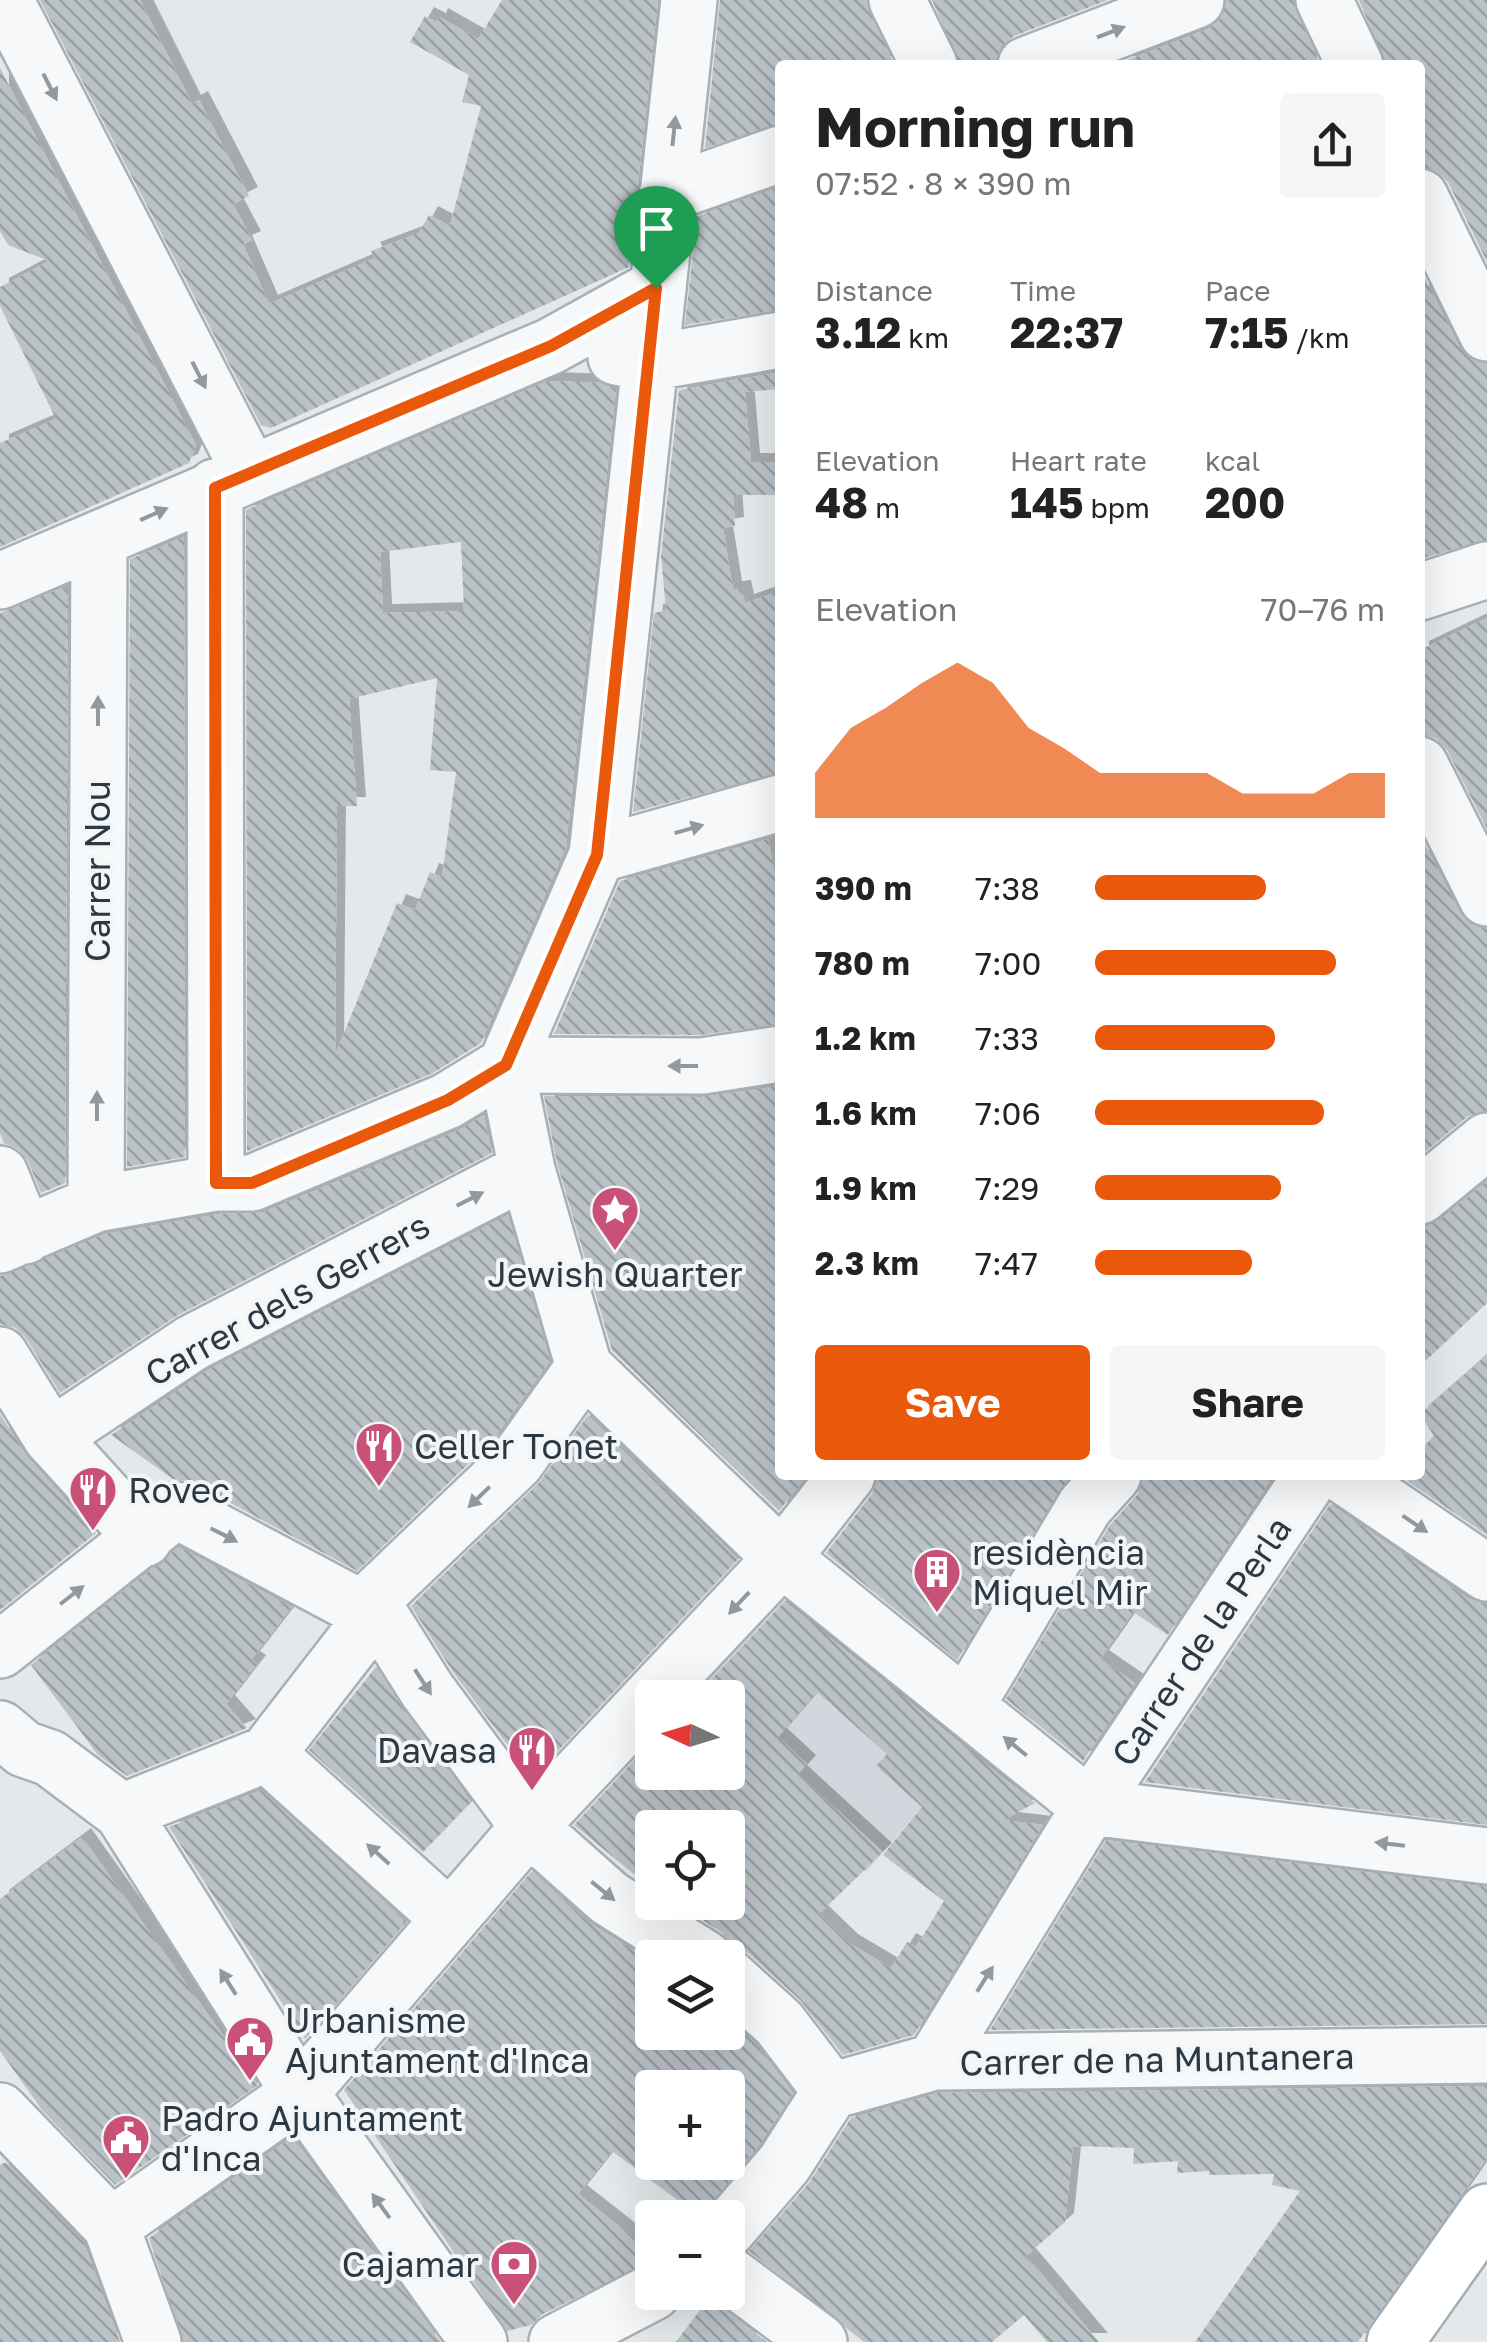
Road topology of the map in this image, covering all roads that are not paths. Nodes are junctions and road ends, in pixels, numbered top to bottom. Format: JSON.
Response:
{"nodes":[{"id":1,"x":5,"y":0,"type":"edge"},
{"id":2,"x":689,"y":0,"type":"edge"},
{"id":3,"x":897,"y":0,"type":"edge"},
{"id":4,"x":1196,"y":0,"type":"edge"},
{"id":5,"x":1324,"y":0,"type":"edge"},
{"id":6,"x":926,"y":60,"type":"edge"},
{"id":7,"x":1039,"y":60,"type":"edge"},
{"id":8,"x":1354,"y":60,"type":"edge"},
{"id":9,"x":775,"y":156,"type":"edge"},
{"id":10,"x":668,"y":194,"type":"junction"},
{"id":11,"x":1425,"y":207,"type":"edge"},
{"id":12,"x":656,"y":288,"type":"junction"},
{"id":13,"x":1487,"y":333,"type":"edge"},
{"id":14,"x":775,"y":341,"type":"edge"},
{"id":15,"x":551,"y":346,"type":"junction"},
{"id":16,"x":649,"y":364,"type":"junction"},
{"id":17,"x":232,"y":480,"type":"junction"},
{"id":18,"x":99,"y":539,"type":"junction"},
{"id":19,"x":1487,"y":570,"type":"edge"},
{"id":20,"x":0,"y":581,"type":"edge"},
{"id":21,"x":1425,"y":590,"type":"edge"},
{"id":22,"x":1425,"y":791,"type":"edge"},
{"id":23,"x":775,"y":804,"type":"edge"},
{"id":24,"x":1433,"y":832,"type":"edge"},
{"id":25,"x":597,"y":855,"type":"junction"},
{"id":26,"x":1487,"y":898,"type":"edge"},
{"id":27,"x":775,"y":1055,"type":"edge"},
{"id":28,"x":506,"y":1065,"type":"junction"},
{"id":29,"x":1487,"y":1141,"type":"edge"},
{"id":30,"x":528,"y":1170,"type":"junction"},
{"id":31,"x":0,"y":1174,"type":"edge"},
{"id":32,"x":216,"y":1183,"type":"junction"},
{"id":33,"x":1425,"y":1192,"type":"edge"},
{"id":34,"x":96,"y":1204,"type":"junction"},
{"id":35,"x":13,"y":1241,"type":"edge"},
{"id":36,"x":0,"y":1355,"type":"edge"},
{"id":37,"x":584,"y":1367,"type":"junction"},
{"id":38,"x":52,"y":1437,"type":"junction"},
{"id":39,"x":843,"y":1480,"type":"edge"},
{"id":40,"x":1309,"y":1480,"type":"edge"},
{"id":41,"x":1350,"y":1480,"type":"edge"},
{"id":42,"x":1086,"y":1485,"type":"edge"},
{"id":43,"x":144,"y":1539,"type":"junction"},
{"id":44,"x":782,"y":1558,"type":"junction"},
{"id":45,"x":1487,"y":1573,"type":"edge"},
{"id":46,"x":364,"y":1607,"type":"junction"},
{"id":47,"x":0,"y":1650,"type":"edge"},
{"id":48,"x":966,"y":1706,"type":"junction"},
{"id":49,"x":8,"y":1754,"type":"edge"},
{"id":50,"x":266,"y":1754,"type":"junction"},
{"id":51,"x":1090,"y":1807,"type":"junction"},
{"id":52,"x":122,"y":1812,"type":"junction"},
{"id":53,"x":529,"y":1827,"type":"junction"},
{"id":54,"x":1487,"y":1856,"type":"edge"},
{"id":55,"x":450,"y":1919,"type":"junction"},
{"id":56,"x":676,"y":1940,"type":"edge"},
{"id":57,"x":745,"y":1992,"type":"edge"},
{"id":58,"x":1487,"y":2055,"type":"edge"},
{"id":59,"x":934,"y":2062,"type":"junction"},
{"id":60,"x":831,"y":2091,"type":"junction"},
{"id":61,"x":300,"y":2093,"type":"junction"},
{"id":62,"x":0,"y":2112,"type":"edge"},
{"id":63,"x":745,"y":2209,"type":"edge"},
{"id":64,"x":1487,"y":2212,"type":"edge"},
{"id":65,"x":111,"y":2226,"type":"junction"},
{"id":66,"x":745,"y":2287,"type":"edge"},
{"id":67,"x":635,"y":2301,"type":"edge"},
{"id":68,"x":153,"y":2342,"type":"edge"},
{"id":69,"x":479,"y":2342,"type":"edge"},
{"id":70,"x":557,"y":2342,"type":"edge"},
{"id":71,"x":819,"y":2342,"type":"edge"},
{"id":72,"x":1395,"y":2342,"type":"edge"}],
"edges":[{"from":1,"to":17,"type":"street","one_way":true},
{"from":10,"to":2,"type":"street","one_way":true},
{"from":3,"to":6,"type":"street"},
{"from":7,"to":4,"type":"street","one_way":true},
{"from":5,"to":8,"type":"street"},
{"from":9,"to":10,"type":"street"},
{"from":10,"to":12,"type":"street"},
{"from":11,"to":13,"type":"street"},
{"from":12,"to":15,"type":"street"},
{"from":12,"to":16,"type":"street"},
{"from":14,"to":16,"type":"street"},
{"from":15,"to":16,"type":"street"},
{"from":15,"to":17,"type":"street"},
{"from":16,"to":25,"type":"street"},
{"from":18,"to":17,"type":"street","one_way":true},
{"from":17,"to":32,"type":"street"},
{"from":18,"to":20,"type":"street"},
{"from":34,"to":18,"type":"street","name":"Carrer Nou","one_way":true},
{"from":19,"to":21,"type":"street"},
{"from":22,"to":24,"type":"street"},
{"from":25,"to":23,"type":"street","one_way":true},
{"from":24,"to":26,"type":"street"},
{"from":25,"to":28,"type":"street"},
{"from":27,"to":28,"type":"street","one_way":true},
{"from":28,"to":30,"type":"street"},
{"from":28,"to":32,"type":"street"},
{"from":29,"to":33,"type":"street"},
{"from":30,"to":37,"type":"street"},
{"from":38,"to":30,"type":"street","name":"Carrer dels Gerrers","one_way":true},
{"from":31,"to":35,"type":"street"},
{"from":32,"to":34,"type":"street"},
{"from":34,"to":35,"type":"street"},
{"from":36,"to":38,"type":"street"},
{"from":37,"to":44,"type":"street"},
{"from":37,"to":46,"type":"street","one_way":true},
{"from":38,"to":43,"type":"street"},
{"from":39,"to":44,"type":"street"},
{"from":40,"to":51,"type":"street","name":"Carrer de la Perla"},
{"from":41,"to":45,"type":"street","one_way":true},
{"from":42,"to":48,"type":"street"},
{"from":43,"to":46,"type":"street","one_way":true},
{"from":47,"to":43,"type":"street","one_way":true},
{"from":44,"to":48,"type":"street"},
{"from":44,"to":53,"type":"street","one_way":true},
{"from":46,"to":50,"type":"street"},
{"from":46,"to":53,"type":"street","one_way":true},
{"from":51,"to":48,"type":"street","one_way":true},
{"from":49,"to":52,"type":"street"},
{"from":50,"to":52,"type":"street"},
{"from":55,"to":50,"type":"street","one_way":true},
{"from":54,"to":51,"type":"street","one_way":true},
{"from":59,"to":51,"type":"street","name":"Carrer de la Perla","one_way":true},
{"from":61,"to":52,"type":"street","one_way":true},
{"from":53,"to":55,"type":"street"},
{"from":53,"to":56,"type":"street","one_way":true},
{"from":55,"to":61,"type":"street"},
{"from":57,"to":60,"type":"street"},
{"from":58,"to":59,"type":"street","name":"Carrer de na Muntanera"},
{"from":59,"to":60,"type":"street","name":"Carrer de na Muntanera"},
{"from":60,"to":63,"type":"street"},
{"from":61,"to":65,"type":"street"},
{"from":69,"to":61,"type":"street","one_way":true},
{"from":62,"to":65,"type":"street"},
{"from":64,"to":72,"type":"main road"},
{"from":65,"to":68,"type":"street"},
{"from":66,"to":71,"type":"street"},
{"from":67,"to":70,"type":"street"}]}
